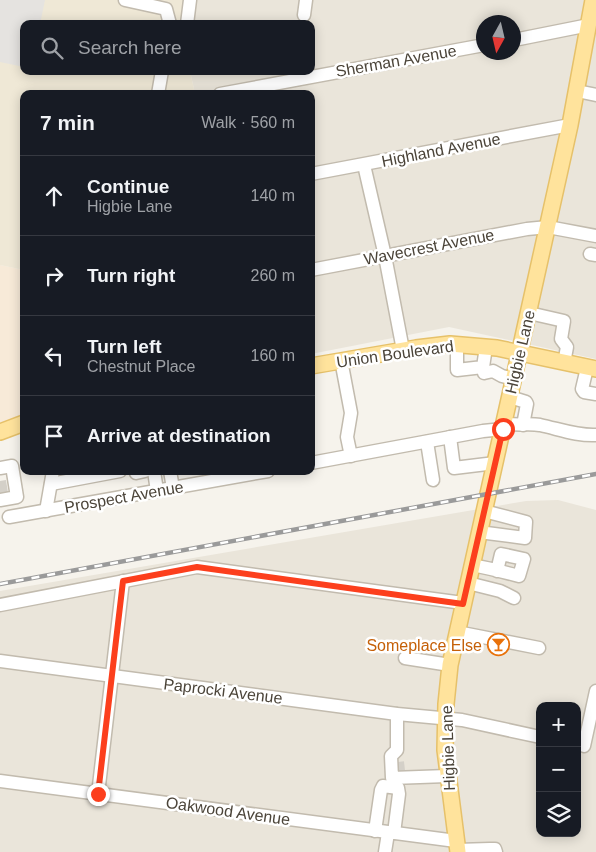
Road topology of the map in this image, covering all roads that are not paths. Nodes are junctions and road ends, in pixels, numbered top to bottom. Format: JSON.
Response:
{"nodes":[{"id":1,"x":125,"y":0,"type":"edge"},
{"id":2,"x":190,"y":0,"type":"edge"},
{"id":3,"x":306,"y":0,"type":"edge"},
{"id":4,"x":593,"y":0,"type":"edge"},
{"id":5,"x":304,"y":15,"type":"dead end"},
{"id":6,"x":169,"y":20,"type":"edge"},
{"id":7,"x":188,"y":20,"type":"edge"},
{"id":8,"x":589,"y":25,"type":"junction"},
{"id":9,"x":521,"y":39,"type":"edge"},
{"id":10,"x":476,"y":47,"type":"edge"},
{"id":11,"x":161,"y":75,"type":"edge"},
{"id":12,"x":159,"y":90,"type":"edge"},
{"id":13,"x":260,"y":90,"type":"edge"},
{"id":14,"x":577,"y":91,"type":"junction"},
{"id":15,"x":596,"y":95,"type":"edge"},
{"id":16,"x":570,"y":125,"type":"junction"},
{"id":17,"x":364,"y":165,"type":"junction"},
{"id":18,"x":315,"y":173,"type":"edge"},
{"id":19,"x":548,"y":227,"type":"junction"},
{"id":20,"x":596,"y":236,"type":"edge"},
{"id":21,"x":385,"y":256,"type":"junction"},
{"id":22,"x":315,"y":269,"type":"edge"},
{"id":23,"x":529,"y":313,"type":"junction"},
{"id":24,"x":403,"y":350,"type":"junction"},
{"id":25,"x":457,"y":352,"type":"junction"},
{"id":26,"x":520,"y":353,"type":"junction"},
{"id":27,"x":484,"y":358,"type":"junction"},
{"id":28,"x":341,"y":360,"type":"junction"},
{"id":29,"x":564,"y":363,"type":"junction"},
{"id":30,"x":315,"y":365,"type":"edge"},
{"id":31,"x":592,"y":368,"type":"edge"},
{"id":32,"x":514,"y":379,"type":"junction"},
{"id":33,"x":596,"y":394,"type":"edge"},
{"id":34,"x":510,"y":398,"type":"junction"},
{"id":35,"x":20,"y":424,"type":"edge"},
{"id":36,"x":522,"y":425,"type":"junction"},
{"id":37,"x":503,"y":426,"type":"junction"},
{"id":38,"x":0,"y":432,"type":"edge"},
{"id":39,"x":596,"y":436,"type":"edge"},
{"id":40,"x":450,"y":437,"type":"junction"},
{"id":41,"x":427,"y":442,"type":"junction"},
{"id":42,"x":351,"y":456,"type":"junction"},
{"id":43,"x":315,"y":462,"type":"edge"},
{"id":44,"x":495,"y":463,"type":"junction"},
{"id":45,"x":12,"y":466,"type":"edge"},
{"id":46,"x":81,"y":475,"type":"edge"},
{"id":47,"x":155,"y":475,"type":"edge"},
{"id":48,"x":171,"y":475,"type":"edge"},
{"id":49,"x":227,"y":475,"type":"edge"},
{"id":50,"x":204,"y":477,"type":"edge"},
{"id":51,"x":52,"y":478,"type":"edge"},
{"id":52,"x":432,"y":480,"type":"dead end"},
{"id":53,"x":173,"y":488,"type":"junction"},
{"id":54,"x":157,"y":491,"type":"junction"},
{"id":55,"x":18,"y":497,"type":"junction"},
{"id":56,"x":2,"y":498,"type":"edge"},
{"id":57,"x":46,"y":511,"type":"junction"},
{"id":58,"x":484,"y":511,"type":"junction"},
{"id":59,"x":479,"y":532,"type":"junction"},
{"id":60,"x":472,"y":564,"type":"junction"},
{"id":61,"x":497,"y":571,"type":"dead end"},
{"id":62,"x":123,"y":581,"type":"junction"},
{"id":63,"x":468,"y":583,"type":"junction"},
{"id":64,"x":514,"y":598,"type":"dead end"},
{"id":65,"x":0,"y":604,"type":"edge"},
{"id":66,"x":463,"y":604,"type":"junction"},
{"id":67,"x":457,"y":632,"type":"junction"},
{"id":68,"x":539,"y":648,"type":"dead end"},
{"id":69,"x":405,"y":658,"type":"dead end"},
{"id":70,"x":0,"y":661,"type":"edge"},
{"id":71,"x":450,"y":665,"type":"junction"},
{"id":72,"x":112,"y":677,"type":"junction"},
{"id":73,"x":596,"y":691,"type":"edge"},
{"id":74,"x":396,"y":714,"type":"junction"},
{"id":75,"x":446,"y":719,"type":"junction"},
{"id":76,"x":536,"y":736,"type":"edge"},
{"id":77,"x":586,"y":747,"type":"edge"},
{"id":78,"x":447,"y":776,"type":"junction"},
{"id":79,"x":0,"y":781,"type":"edge"},
{"id":80,"x":98,"y":794,"type":"junction"},
{"id":81,"x":375,"y":831,"type":"junction"},
{"id":82,"x":391,"y":833,"type":"junction"},
{"id":83,"x":457,"y":848,"type":"edge"},
{"id":84,"x":476,"y":851,"type":"edge"},
{"id":85,"x":385,"y":852,"type":"edge"},
{"id":86,"x":496,"y":852,"type":"edge"}],
"edges":[{"from":1,"to":6,"type":"street"},
{"from":2,"to":7,"type":"street"},
{"from":3,"to":5,"type":"street"},
{"from":4,"to":8,"type":"main road","name":"Higbie Lane"},
{"from":8,"to":9,"type":"street"},
{"from":8,"to":14,"type":"main road","name":"Higbie Lane"},
{"from":10,"to":13,"type":"street","name":"Sherman Avenue"},
{"from":11,"to":12,"type":"street"},
{"from":14,"to":15,"type":"street"},
{"from":14,"to":16,"type":"main road","name":"Higbie Lane"},
{"from":16,"to":17,"type":"street","name":"Highland Avenue"},
{"from":16,"to":19,"type":"main road","name":"Higbie Lane"},
{"from":17,"to":18,"type":"street","name":"Highland Avenue"},
{"from":17,"to":21,"type":"street"},
{"from":19,"to":20,"type":"street","name":"Wavecrest Avenue"},
{"from":19,"to":21,"type":"street","name":"Wavecrest Avenue"},
{"from":19,"to":23,"type":"main road","name":"Higbie Lane"},
{"from":21,"to":22,"type":"street","name":"Wavecrest Avenue"},
{"from":21,"to":24,"type":"street"},
{"from":23,"to":26,"type":"main road","name":"Higbie Lane"},
{"from":23,"to":29,"type":"street"},
{"from":24,"to":25,"type":"main road","name":"Union Boulevard"},
{"from":24,"to":28,"type":"main road","name":"Union Boulevard"},
{"from":25,"to":27,"type":"main road","name":"Union Boulevard"},
{"from":25,"to":27,"type":"street"},
{"from":26,"to":27,"type":"main road","name":"Union Boulevard"},
{"from":26,"to":29,"type":"main road","name":"Union Boulevard"},
{"from":26,"to":32,"type":"main road","name":"Higbie Lane"},
{"from":27,"to":32,"type":"street"},
{"from":28,"to":30,"type":"main road","name":"Union Boulevard"},
{"from":28,"to":42,"type":"street"},
{"from":29,"to":31,"type":"main road","name":"Union Boulevard"},
{"from":31,"to":33,"type":"street"},
{"from":32,"to":34,"type":"main road","name":"Higbie Lane"},
{"from":34,"to":36,"type":"street"},
{"from":34,"to":37,"type":"main road","name":"Higbie Lane"},
{"from":35,"to":38,"type":"main road"},
{"from":36,"to":37,"type":"street"},
{"from":36,"to":39,"type":"street"},
{"from":37,"to":40,"type":"street"},
{"from":37,"to":44,"type":"main road","name":"Higbie Lane"},
{"from":40,"to":41,"type":"street"},
{"from":40,"to":44,"type":"street"},
{"from":41,"to":42,"type":"street"},
{"from":41,"to":52,"type":"street"},
{"from":42,"to":43,"type":"street"},
{"from":44,"to":58,"type":"main road","name":"Higbie Lane"},
{"from":45,"to":55,"type":"street"},
{"from":46,"to":51,"type":"street"},
{"from":47,"to":54,"type":"street"},
{"from":48,"to":53,"type":"street"},
{"from":49,"to":50,"type":"street","name":"Prospect Avenue"},
{"from":50,"to":53,"type":"street","name":"Prospect Avenue"},
{"from":51,"to":57,"type":"street"},
{"from":53,"to":54,"type":"street","name":"Prospect Avenue"},
{"from":54,"to":57,"type":"street","name":"Prospect Avenue"},
{"from":55,"to":56,"type":"street"},
{"from":55,"to":57,"type":"street","name":"Prospect Avenue"},
{"from":58,"to":59,"type":"main road","name":"Higbie Lane"},
{"from":58,"to":59,"type":"street"},
{"from":59,"to":60,"type":"main road","name":"Higbie Lane"},
{"from":60,"to":61,"type":"street"},
{"from":60,"to":63,"type":"main road","name":"Higbie Lane"},
{"from":62,"to":65,"type":"street"},
{"from":62,"to":66,"type":"street"},
{"from":62,"to":72,"type":"street"},
{"from":63,"to":64,"type":"street"},
{"from":63,"to":66,"type":"main road","name":"Higbie Lane"},
{"from":66,"to":67,"type":"main road","name":"Higbie Lane"},
{"from":67,"to":68,"type":"street"},
{"from":67,"to":71,"type":"main road","name":"Higbie Lane"},
{"from":69,"to":71,"type":"street"},
{"from":70,"to":72,"type":"street","name":"Paprocki Avenue"},
{"from":71,"to":75,"type":"main road","name":"Higbie Lane"},
{"from":72,"to":74,"type":"street","name":"Paprocki Avenue"},
{"from":72,"to":80,"type":"street"},
{"from":73,"to":77,"type":"street"},
{"from":74,"to":75,"type":"street","name":"Paprocki Avenue"},
{"from":74,"to":78,"type":"street"},
{"from":75,"to":76,"type":"street","name":"Paprocki Avenue"},
{"from":75,"to":78,"type":"main road","name":"Higbie Lane"},
{"from":78,"to":83,"type":"main road","name":"Higbie Lane"},
{"from":79,"to":80,"type":"street","name":"Oakwood Avenue"},
{"from":80,"to":81,"type":"street","name":"Oakwood Avenue"},
{"from":81,"to":82,"type":"street","name":"Oakwood Avenue"},
{"from":81,"to":82,"type":"street"},
{"from":82,"to":83,"type":"street","name":"Oakwood Avenue"},
{"from":82,"to":85,"type":"street"},
{"from":83,"to":84,"type":"street","name":"Oakwood Avenue"},
{"from":84,"to":86,"type":"street","name":"Oakwood Avenue"}]}
